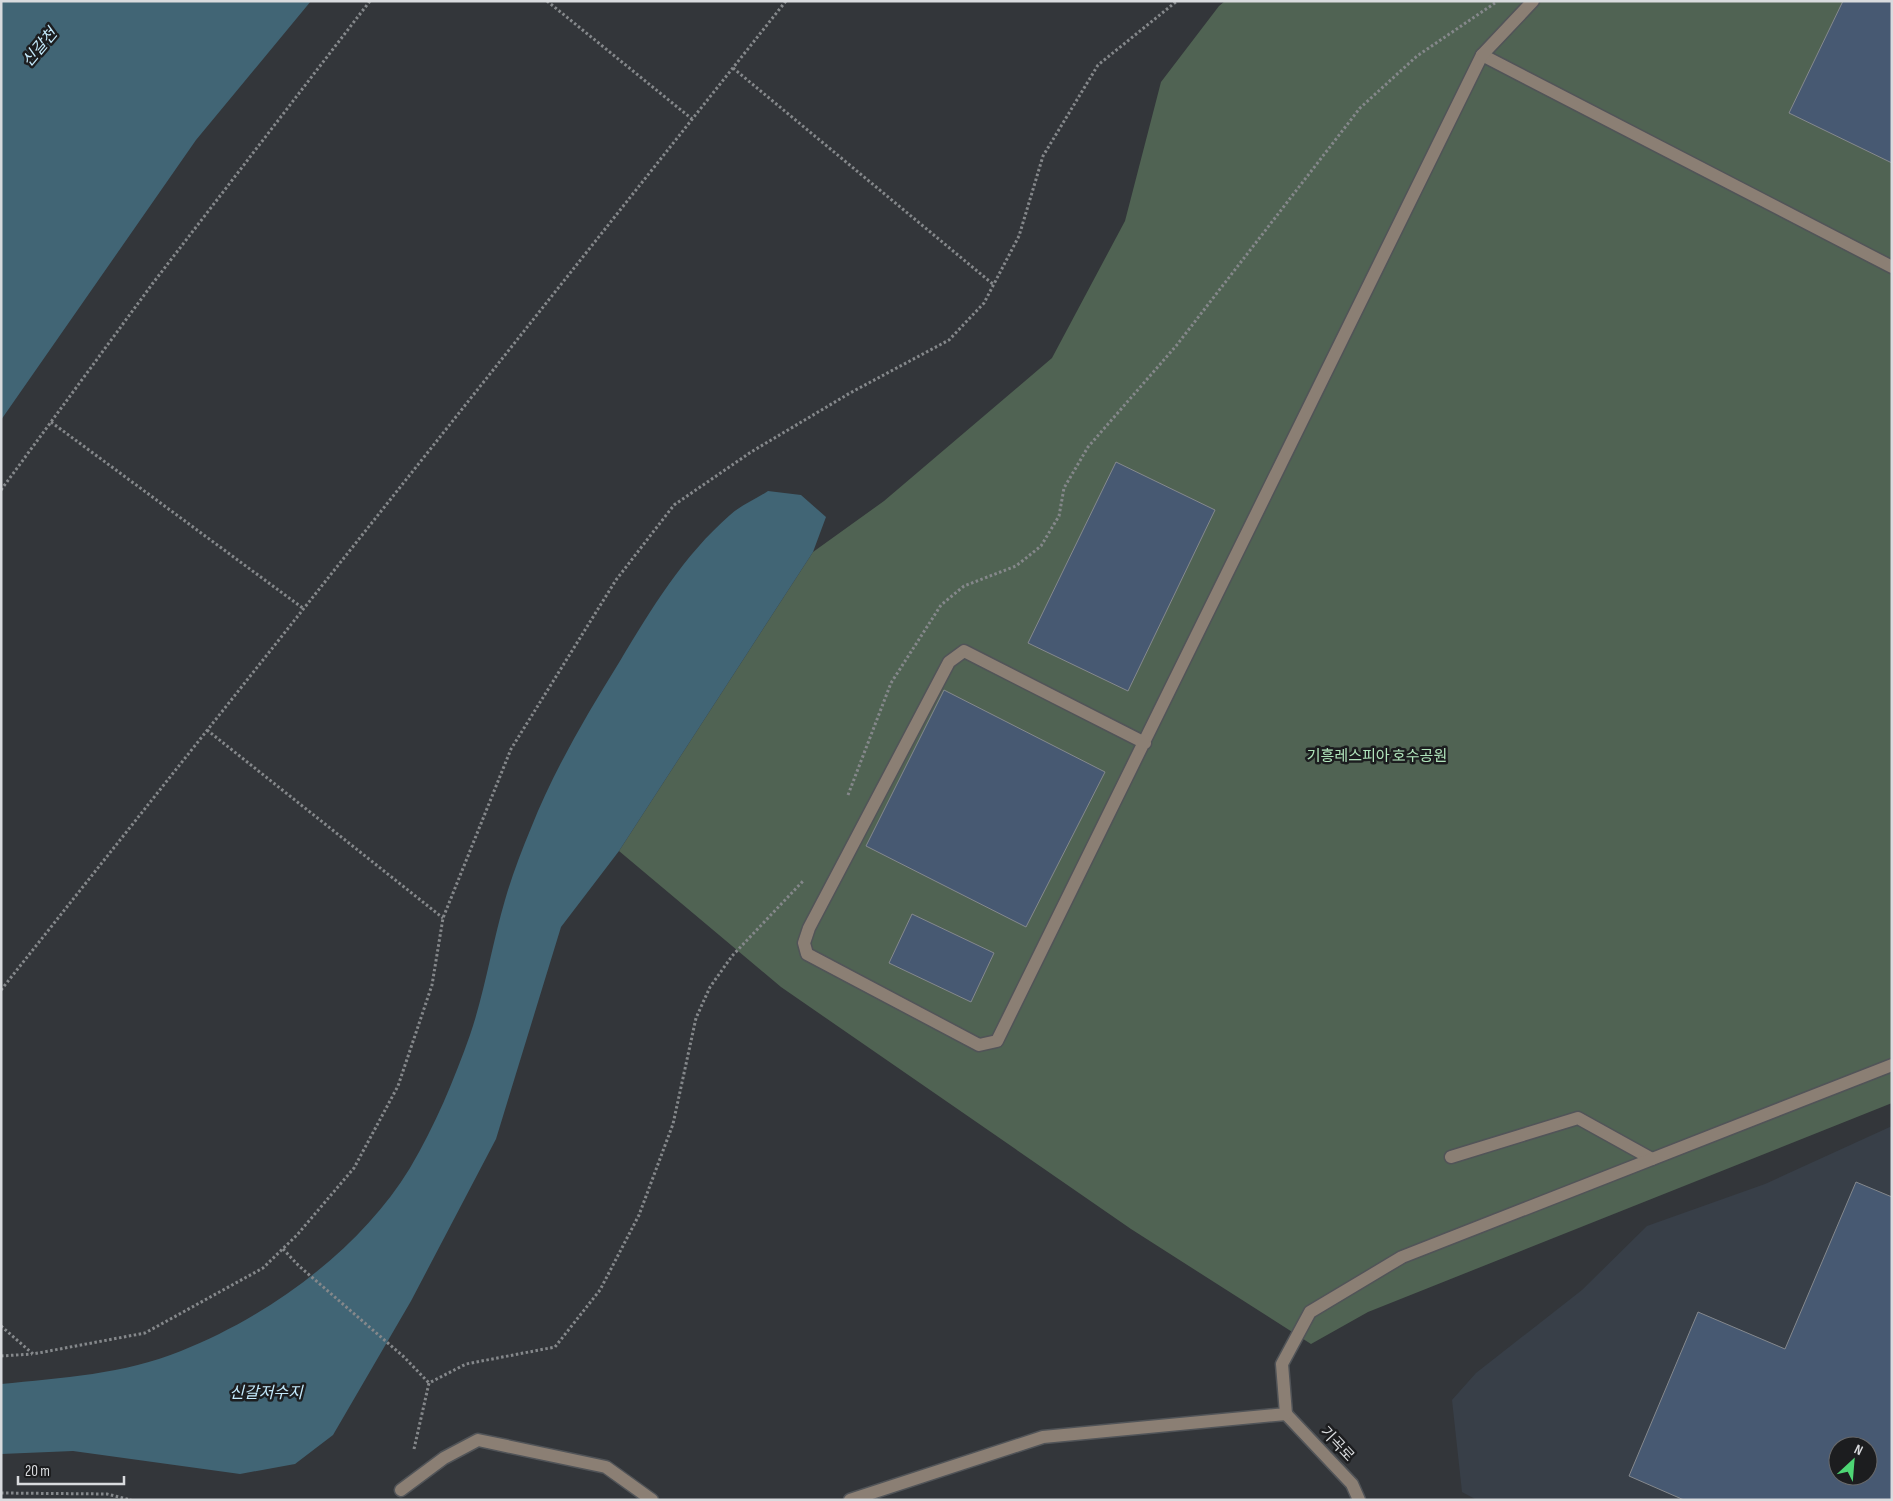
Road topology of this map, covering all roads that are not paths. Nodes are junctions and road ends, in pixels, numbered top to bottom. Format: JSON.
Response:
{"nodes":[{"id":1,"x":1533,"y":1,"type":"edge"},
{"id":2,"x":1482,"y":55,"type":"junction"},
{"id":3,"x":1892,"y":267,"type":"edge"},
{"id":4,"x":1145,"y":743,"type":"junction"},
{"id":5,"x":1892,"y":1065,"type":"edge"},
{"id":6,"x":1451,"y":1157,"type":"dead end"},
{"id":7,"x":1652,"y":1159,"type":"junction"},
{"id":8,"x":1286,"y":1414,"type":"junction"},
{"id":9,"x":401,"y":1490,"type":"dead end"},
{"id":10,"x":652,"y":1500,"type":"edge"},
{"id":11,"x":850,"y":1500,"type":"edge"},
{"id":12,"x":1359,"y":1500,"type":"edge"}],
"edges":[{"from":1,"to":2,"type":"lane"},
{"from":2,"to":3,"type":"lane"},
{"from":2,"to":4,"type":"lane"},
{"from":4,"to":4,"type":"lane"},
{"from":5,"to":7,"type":"lane"},
{"from":6,"to":7,"type":"lane"},
{"from":7,"to":8,"type":"lane"},
{"from":8,"to":11,"type":"lane"},
{"from":8,"to":12,"type":"lane","name":"기곡로"},
{"from":9,"to":10,"type":"lane"}]}
